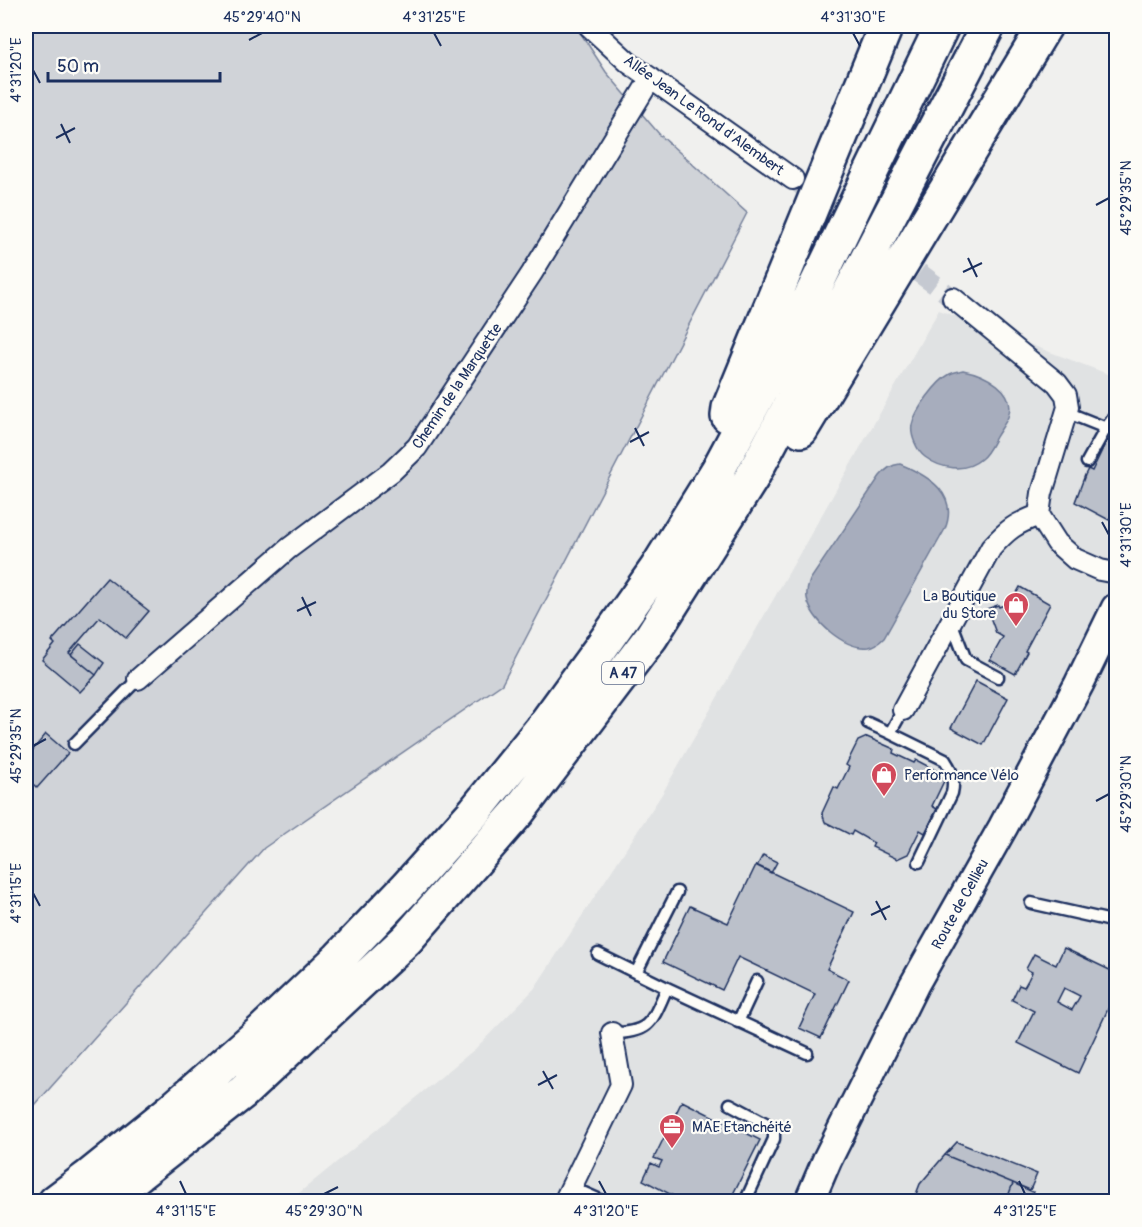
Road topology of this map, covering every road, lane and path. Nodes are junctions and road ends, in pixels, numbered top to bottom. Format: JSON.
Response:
{"nodes":[{"id":1,"x":589,"y":26,"type":"edge"},
{"id":2,"x":886,"y":26,"type":"edge"},
{"id":3,"x":942,"y":26,"type":"edge"},
{"id":4,"x":988,"y":26,"type":"edge"},
{"id":5,"x":1045,"y":26,"type":"edge"},
{"id":6,"x":651,"y":78,"type":"junction"},
{"id":7,"x":793,"y":179,"type":"tunnel mouth"},
{"id":8,"x":952,"y":298,"type":"tunnel mouth"},
{"id":9,"x":1066,"y":412,"type":"junction"},
{"id":10,"x":1116,"y":414,"type":"edge"},
{"id":11,"x":1106,"y":428,"type":"junction"},
{"id":12,"x":1088,"y":462,"type":"dead end"},
{"id":13,"x":718,"y":470,"type":"junction"},
{"id":14,"x":751,"y":479,"type":"junction"},
{"id":15,"x":1039,"y":515,"type":"junction"},
{"id":16,"x":1116,"y":573,"type":"edge"},
{"id":17,"x":1116,"y":608,"type":"edge"},
{"id":18,"x":951,"y":621,"type":"junction"},
{"id":19,"x":998,"y":677,"type":"dead end"},
{"id":20,"x":138,"y":679,"type":"joint"},
{"id":21,"x":903,"y":710,"type":"joint"},
{"id":22,"x":868,"y":723,"type":"dead end"},
{"id":23,"x":890,"y":733,"type":"junction"},
{"id":24,"x":74,"y":744,"type":"dead end"},
{"id":25,"x":919,"y":862,"type":"dead end"},
{"id":26,"x":677,"y":892,"type":"dead end"},
{"id":27,"x":1031,"y":903,"type":"dead end"},
{"id":28,"x":1116,"y":922,"type":"edge"},
{"id":29,"x":598,"y":954,"type":"dead end"},
{"id":30,"x":636,"y":973,"type":"junction"},
{"id":31,"x":757,"y":981,"type":"dead end"},
{"id":32,"x":667,"y":988,"type":"junction"},
{"id":33,"x":738,"y":1022,"type":"junction"},
{"id":34,"x":612,"y":1033,"type":"joint"},
{"id":35,"x":807,"y":1053,"type":"dead end"},
{"id":36,"x":730,"y":1104,"type":"dead end"},
{"id":37,"x":567,"y":1194,"type":"edge"},
{"id":38,"x":55,"y":1202,"type":"edge"},
{"id":39,"x":104,"y":1202,"type":"edge"},
{"id":40,"x":605,"y":1202,"type":"edge"},
{"id":41,"x":746,"y":1202,"type":"edge"},
{"id":42,"x":809,"y":1202,"type":"edge"}],
"edges":[{"from":1,"to":6,"type":"street","name":"Allée Jean Le Rond d'Alembert"},
{"from":2,"to":13,"type":"highway"},
{"from":3,"to":13,"type":"highway","number":"A 47"},
{"from":4,"to":14,"type":"highway","number":"A 47"},
{"from":5,"to":14,"type":"highway"},
{"from":6,"to":7,"type":"street","name":"Allée Jean Le Rond d'Alembert"},
{"from":6,"to":20,"type":"street","name":"Chemin de la Marquette"},
{"from":8,"to":9,"type":"street"},
{"from":9,"to":11,"type":"lane"},
{"from":9,"to":15,"type":"street"},
{"from":10,"to":11,"type":"lane"},
{"from":11,"to":12,"type":"lane"},
{"from":13,"to":38,"type":"highway","number":"A 47"},
{"from":14,"to":39,"type":"highway","number":"A 47"},
{"from":15,"to":16,"type":"street"},
{"from":15,"to":18,"type":"street"},
{"from":17,"to":42,"type":"main road","name":"Route de Cellieu"},
{"from":18,"to":19,"type":"lane"},
{"from":18,"to":21,"type":"street"},
{"from":20,"to":24,"type":"lane"},
{"from":21,"to":23,"type":"lane"},
{"from":22,"to":23,"type":"lane"},
{"from":23,"to":25,"type":"lane"},
{"from":26,"to":30,"type":"lane"},
{"from":27,"to":28,"type":"lane"},
{"from":29,"to":30,"type":"lane"},
{"from":30,"to":32,"type":"lane"},
{"from":31,"to":33,"type":"lane"},
{"from":32,"to":33,"type":"lane"},
{"from":32,"to":34,"type":"lane"},
{"from":33,"to":35,"type":"lane"},
{"from":34,"to":37,"type":"street"},
{"from":36,"to":41,"type":"lane"},
{"from":37,"to":40,"type":"lane"}]}
